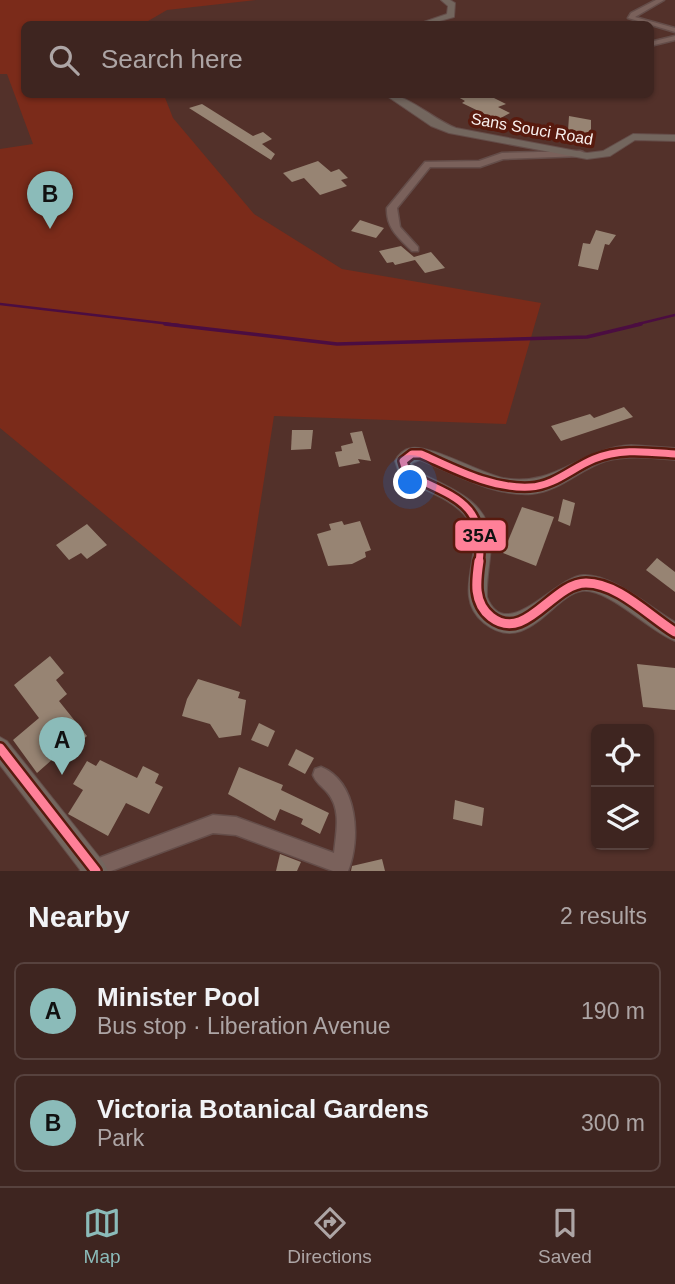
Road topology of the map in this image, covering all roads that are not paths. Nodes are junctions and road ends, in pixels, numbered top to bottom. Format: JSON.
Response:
{"nodes":[{"id":1,"x":445,"y":0,"type":"edge"},
{"id":2,"x":641,"y":0,"type":"edge"},
{"id":3,"x":661,"y":0,"type":"edge"},
{"id":4,"x":652,"y":4,"type":"junction"},
{"id":5,"x":432,"y":21,"type":"edge"},
{"id":6,"x":642,"y":21,"type":"edge"},
{"id":7,"x":654,"y":24,"type":"edge"},
{"id":8,"x":675,"y":30,"type":"edge"},
{"id":9,"x":675,"y":38,"type":"edge"},
{"id":10,"x":654,"y":43,"type":"edge"},
{"id":11,"x":395,"y":98,"type":"edge"},
{"id":12,"x":675,"y":138,"type":"edge"},
{"id":13,"x":580,"y":154,"type":"junction"},
{"id":14,"x":415,"y":249,"type":"dead end"},
{"id":15,"x":675,"y":454,"type":"edge"},
{"id":16,"x":675,"y":632,"type":"edge"},
{"id":17,"x":0,"y":748,"type":"edge"},
{"id":18,"x":321,"y":775,"type":"dead end"},
{"id":19,"x":92,"y":870,"type":"edge"}],
"edges":[{"from":1,"to":5,"type":"main road"},
{"from":2,"to":4,"type":"street"},
{"from":3,"to":4,"type":"street"},
{"from":4,"to":6,"type":"street"},
{"from":7,"to":8,"type":"street"},
{"from":9,"to":10,"type":"street"},
{"from":11,"to":13,"type":"main road","name":"Sans Souci Road"},
{"from":12,"to":13,"type":"main road","name":"Sans Souci Road"},
{"from":13,"to":14,"type":"street"},
{"from":15,"to":16,"type":"main road"},
{"from":17,"to":19,"type":"main road"},
{"from":18,"to":19,"type":"street"}]}
